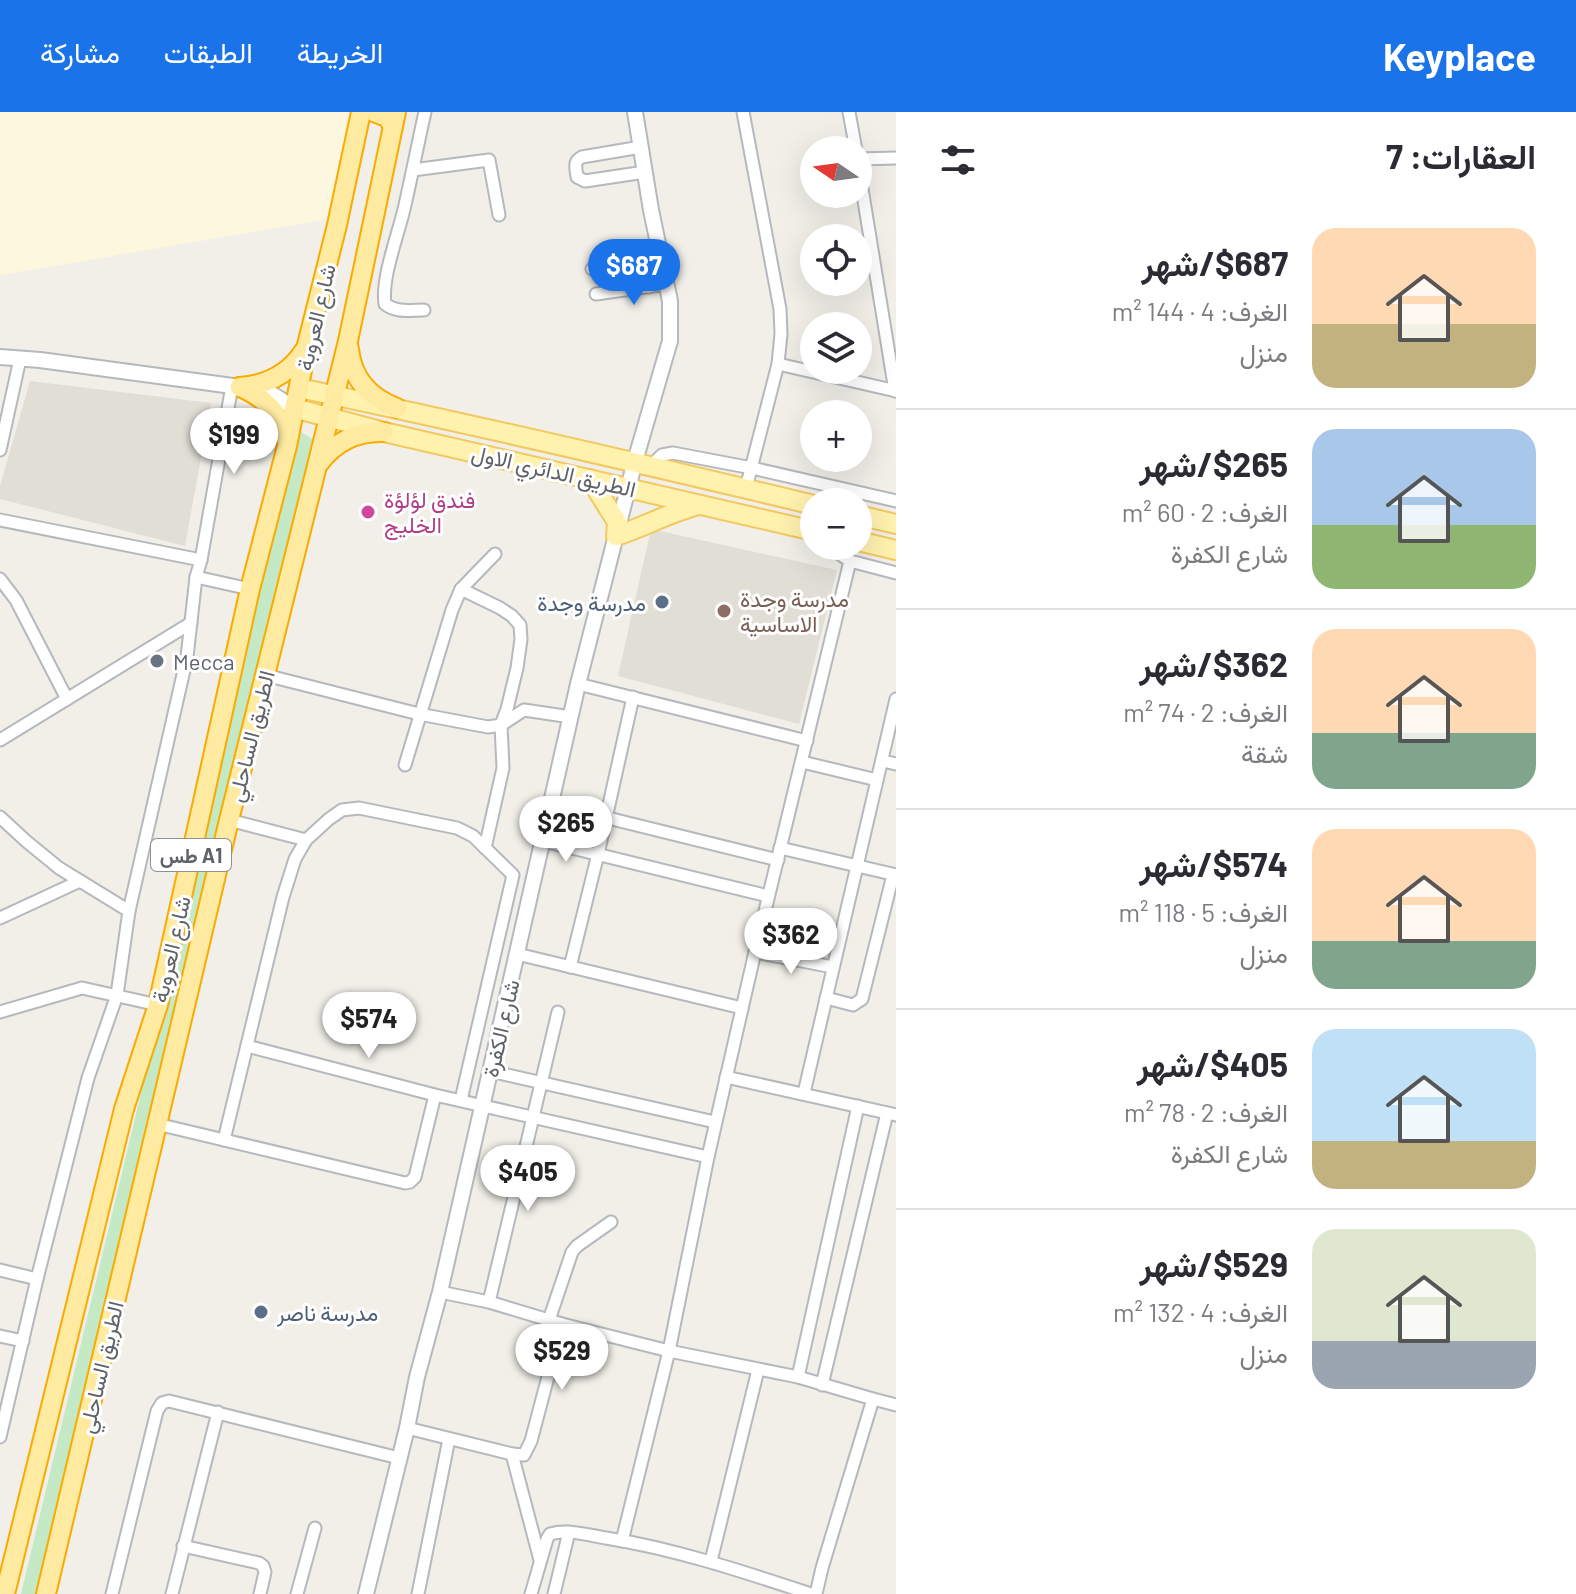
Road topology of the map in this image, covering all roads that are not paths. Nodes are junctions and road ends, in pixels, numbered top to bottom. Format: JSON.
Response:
{"nodes":[{"id":1,"x":425,"y":112,"type":"edge"},
{"id":2,"x":635,"y":112,"type":"edge"},
{"id":3,"x":743,"y":112,"type":"edge"},
{"id":4,"x":849,"y":112,"type":"edge"},
{"id":5,"x":366,"y":113,"type":"edge"},
{"id":6,"x":395,"y":119,"type":"edge"},
{"id":7,"x":853,"y":136,"type":"edge"},
{"id":8,"x":641,"y":147,"type":"junction"},
{"id":9,"x":896,"y":158,"type":"edge"},
{"id":10,"x":872,"y":160,"type":"edge"},
{"id":11,"x":413,"y":170,"type":"junction"},
{"id":12,"x":645,"y":172,"type":"junction"},
{"id":13,"x":866,"y":208,"type":"edge"},
{"id":14,"x":499,"y":215,"type":"dead end"},
{"id":15,"x":662,"y":257,"type":"junction"},
{"id":16,"x":644,"y":260,"type":"junction"},
{"id":17,"x":592,"y":269,"type":"dead end"},
{"id":18,"x":667,"y":284,"type":"junction"},
{"id":19,"x":649,"y":287,"type":"junction"},
{"id":20,"x":596,"y":294,"type":"dead end"},
{"id":21,"x":424,"y":310,"type":"dead end"},
{"id":22,"x":348,"y":341,"type":"junction"},
{"id":23,"x":307,"y":345,"type":"junction"},
{"id":24,"x":0,"y":357,"type":"edge"},
{"id":25,"x":20,"y":359,"type":"junction"},
{"id":26,"x":778,"y":364,"type":"junction"},
{"id":27,"x":236,"y":387,"type":"junction"},
{"id":28,"x":299,"y":388,"type":"junction"},
{"id":29,"x":896,"y":391,"type":"edge"},
{"id":30,"x":272,"y":394,"type":"junction"},
{"id":31,"x":334,"y":395,"type":"junction"},
{"id":32,"x":294,"y":408,"type":"junction"},
{"id":33,"x":397,"y":408,"type":"junction"},
{"id":34,"x":329,"y":417,"type":"junction"},
{"id":35,"x":384,"y":432,"type":"junction"},
{"id":36,"x":287,"y":446,"type":"junction"},
{"id":37,"x":0,"y":450,"type":"edge"},
{"id":38,"x":644,"y":463,"type":"junction"},
{"id":39,"x":316,"y":467,"type":"junction"},
{"id":40,"x":752,"y":468,"type":"junction"},
{"id":41,"x":590,"y":479,"type":"junction"},
{"id":42,"x":629,"y":487,"type":"junction"},
{"id":43,"x":746,"y":488,"type":"junction"},
{"id":44,"x":896,"y":501,"type":"edge"},
{"id":45,"x":800,"y":502,"type":"edge"},
{"id":46,"x":702,"y":504,"type":"junction"},
{"id":47,"x":872,"y":518,"type":"edge"},
{"id":48,"x":0,"y":520,"type":"edge"},
{"id":49,"x":896,"y":524,"type":"edge"},
{"id":50,"x":800,"y":528,"type":"edge"},
{"id":51,"x":616,"y":536,"type":"junction"},
{"id":52,"x":872,"y":544,"type":"edge"},
{"id":53,"x":896,"y":550,"type":"edge"},
{"id":54,"x":495,"y":554,"type":"dead end"},
{"id":55,"x":201,"y":560,"type":"junction"},
{"id":56,"x":850,"y":561,"type":"joint"},
{"id":57,"x":896,"y":573,"type":"edge"},
{"id":58,"x":196,"y":577,"type":"junction"},
{"id":59,"x":0,"y":579,"type":"edge"},
{"id":60,"x":250,"y":589,"type":"junction"},
{"id":61,"x":461,"y":589,"type":"junction"},
{"id":62,"x":191,"y":623,"type":"junction"},
{"id":63,"x":265,"y":675,"type":"junction"},
{"id":64,"x":578,"y":684,"type":"junction"},
{"id":65,"x":633,"y":697,"type":"junction"},
{"id":66,"x":67,"y":699,"type":"junction"},
{"id":67,"x":896,"y":699,"type":"edge"},
{"id":68,"x":419,"y":714,"type":"junction"},
{"id":69,"x":571,"y":717,"type":"junction"},
{"id":70,"x":501,"y":725,"type":"junction"},
{"id":71,"x":0,"y":740,"type":"edge"},
{"id":72,"x":807,"y":741,"type":"junction"},
{"id":73,"x":883,"y":761,"type":"junction"},
{"id":74,"x":802,"y":762,"type":"junction"},
{"id":75,"x":896,"y":764,"type":"edge"},
{"id":76,"x":405,"y":765,"type":"dead end"},
{"id":77,"x":877,"y":780,"type":"junction"},
{"id":78,"x":551,"y":804,"type":"junction"},
{"id":79,"x":0,"y":817,"type":"edge"},
{"id":80,"x":606,"y":818,"type":"junction"},
{"id":81,"x":229,"y":820,"type":"junction"},
{"id":82,"x":306,"y":840,"type":"junction"},
{"id":83,"x":543,"y":841,"type":"junction"},
{"id":84,"x":485,"y":848,"type":"junction"},
{"id":85,"x":598,"y":854,"type":"junction"},
{"id":86,"x":779,"y":854,"type":"junction"},
{"id":87,"x":856,"y":867,"type":"junction"},
{"id":88,"x":513,"y":875,"type":"junction"},
{"id":89,"x":895,"y":875,"type":"edge"},
{"id":90,"x":80,"y":881,"type":"junction"},
{"id":91,"x":533,"y":882,"type":"junction"},
{"id":92,"x":768,"y":896,"type":"junction"},
{"id":93,"x":129,"y":911,"type":"junction"},
{"id":94,"x":0,"y":918,"type":"edge"},
{"id":95,"x":755,"y":952,"type":"junction"},
{"id":96,"x":517,"y":954,"type":"junction"},
{"id":97,"x":570,"y":967,"type":"junction"},
{"id":98,"x":833,"y":967,"type":"junction"},
{"id":99,"x":117,"y":995,"type":"junction"},
{"id":100,"x":826,"y":998,"type":"junction"},
{"id":101,"x":158,"y":1005,"type":"junction"},
{"id":102,"x":742,"y":1008,"type":"junction"},
{"id":103,"x":0,"y":1012,"type":"edge"},
{"id":104,"x":558,"y":1012,"type":"dead end"},
{"id":105,"x":247,"y":1046,"type":"junction"},
{"id":106,"x":490,"y":1071,"type":"junction"},
{"id":107,"x":726,"y":1077,"type":"junction"},
{"id":108,"x":541,"y":1082,"type":"junction"},
{"id":109,"x":804,"y":1093,"type":"junction"},
{"id":110,"x":435,"y":1095,"type":"junction"},
{"id":111,"x":461,"y":1100,"type":"junction"},
{"id":112,"x":482,"y":1106,"type":"junction"},
{"id":113,"x":858,"y":1106,"type":"junction"},
{"id":114,"x":892,"y":1114,"type":"edge"},
{"id":115,"x":533,"y":1117,"type":"junction"},
{"id":116,"x":715,"y":1122,"type":"junction"},
{"id":117,"x":157,"y":1124,"type":"junction"},
{"id":118,"x":224,"y":1140,"type":"junction"},
{"id":119,"x":708,"y":1157,"type":"junction"},
{"id":120,"x":611,"y":1222,"type":"dead end"},
{"id":121,"x":0,"y":1270,"type":"edge"},
{"id":122,"x":37,"y":1279,"type":"junction"},
{"id":123,"x":440,"y":1292,"type":"junction"},
{"id":124,"x":489,"y":1302,"type":"junction"},
{"id":125,"x":549,"y":1320,"type":"junction"},
{"id":126,"x":562,"y":1324,"type":"junction"},
{"id":127,"x":0,"y":1336,"type":"edge"},
{"id":128,"x":23,"y":1341,"type":"junction"},
{"id":129,"x":669,"y":1351,"type":"junction"},
{"id":130,"x":758,"y":1370,"type":"junction"},
{"id":131,"x":798,"y":1377,"type":"junction"},
{"id":132,"x":822,"y":1385,"type":"junction"},
{"id":133,"x":873,"y":1399,"type":"junction"},
{"id":134,"x":896,"y":1405,"type":"edge"},
{"id":135,"x":218,"y":1412,"type":"junction"},
{"id":136,"x":407,"y":1428,"type":"junction"},
{"id":137,"x":0,"y":1437,"type":"edge"},
{"id":138,"x":449,"y":1439,"type":"junction"},
{"id":139,"x":512,"y":1454,"type":"junction"},
{"id":140,"x":399,"y":1458,"type":"junction"},
{"id":141,"x":315,"y":1528,"type":"dead end"},
{"id":142,"x":569,"y":1532,"type":"junction"},
{"id":143,"x":622,"y":1541,"type":"junction"},
{"id":144,"x":183,"y":1546,"type":"junction"},
{"id":145,"x":540,"y":1560,"type":"junction"},
{"id":146,"x":711,"y":1561,"type":"junction"},
{"id":147,"x":5,"y":1594,"type":"edge"},
{"id":148,"x":46,"y":1594,"type":"edge"},
{"id":149,"x":112,"y":1594,"type":"edge"},
{"id":150,"x":172,"y":1594,"type":"edge"},
{"id":151,"x":260,"y":1594,"type":"edge"},
{"id":152,"x":297,"y":1594,"type":"edge"},
{"id":153,"x":368,"y":1594,"type":"edge"},
{"id":154,"x":418,"y":1594,"type":"edge"},
{"id":155,"x":531,"y":1594,"type":"edge"},
{"id":156,"x":554,"y":1594,"type":"edge"},
{"id":157,"x":814,"y":1594,"type":"edge"}],
"edges":[{"from":1,"to":11,"type":"street"},
{"from":2,"to":8,"type":"street","name":"شارع الكفرة"},
{"from":3,"to":26,"type":"street"},
{"from":4,"to":7,"type":"street"},
{"from":5,"to":6,"type":"highway"},
{"from":5,"to":23,"type":"highway","name":"شارع العروبة","number":"طس A1"},
{"from":6,"to":22,"type":"highway","name":"الطريق الساحلي","number":"طس A1"},
{"from":8,"to":12,"type":"street","name":"شارع الكفرة"},
{"from":8,"to":12,"type":"street"},
{"from":9,"to":10,"type":"street"},
{"from":11,"to":14,"type":"street"},
{"from":11,"to":21,"type":"street"},
{"from":12,"to":15,"type":"street","name":"شارع الكفرة"},
{"from":13,"to":29,"type":"street"},
{"from":15,"to":16,"type":"street"},
{"from":15,"to":18,"type":"street","name":"شارع الكفرة"},
{"from":16,"to":17,"type":"street"},
{"from":16,"to":19,"type":"street"},
{"from":18,"to":19,"type":"street"},
{"from":18,"to":38,"type":"street","name":"شارع الكفرة"},
{"from":19,"to":20,"type":"street"},
{"from":22,"to":31,"type":"highway","name":"الطريق الساحلي","number":"طس A1"},
{"from":22,"to":33,"type":"highway"},
{"from":23,"to":27,"type":"highway"},
{"from":23,"to":28,"type":"highway","name":"شارع العروبة","number":"طس A1"},
{"from":24,"to":25,"type":"street"},
{"from":25,"to":27,"type":"street"},
{"from":25,"to":37,"type":"street"},
{"from":26,"to":29,"type":"street"},
{"from":26,"to":40,"type":"street"},
{"from":27,"to":30,"type":"street"},
{"from":27,"to":36,"type":"highway"},
{"from":27,"to":55,"type":"street"},
{"from":28,"to":30,"type":"street"},
{"from":28,"to":31,"type":"main road","name":"الطريق الدائري الاول"},
{"from":28,"to":32,"type":"highway","name":"شارع العروبة","number":"طس A1"},
{"from":30,"to":32,"type":"street"},
{"from":31,"to":33,"type":"main road","name":"الطريق الدائري الاول"},
{"from":31,"to":34,"type":"highway","name":"الطريق الساحلي","number":"طس A1"},
{"from":32,"to":34,"type":"main road","name":"الطريق الدائري الاول"},
{"from":32,"to":36,"type":"highway","name":"شارع العروبة","number":"طس A1"},
{"from":33,"to":38,"type":"main road","name":"الطريق الدائري الاول"},
{"from":34,"to":35,"type":"main road","name":"الطريق الدائري الاول"},
{"from":34,"to":39,"type":"highway","name":"الطريق الساحلي","number":"طس A1"},
{"from":35,"to":39,"type":"highway"},
{"from":35,"to":41,"type":"main road","name":"الطريق الدائري الاول"},
{"from":36,"to":60,"type":"highway","name":"شارع العروبة","number":"طس A1"},
{"from":38,"to":40,"type":"street"},
{"from":38,"to":42,"type":"street","name":"شارع الكفرة"},
{"from":38,"to":43,"type":"main road","name":"الطريق الدائري الاول"},
{"from":39,"to":63,"type":"highway","name":"الطريق الساحلي","number":"طس A1"},
{"from":40,"to":43,"type":"street"},
{"from":40,"to":44,"type":"street"},
{"from":41,"to":42,"type":"main road","name":"الطريق الدائري الاول"},
{"from":41,"to":51,"type":"main road"},
{"from":42,"to":46,"type":"main road","name":"الطريق الدائري الاول"},
{"from":42,"to":51,"type":"street","name":"شارع الكفرة"},
{"from":43,"to":45,"type":"main road","name":"الطريق الدائري الاول"},
{"from":46,"to":50,"type":"main road","name":"الطريق الدائري الاول"},
{"from":46,"to":51,"type":"main road"},
{"from":47,"to":49,"type":"main road"},
{"from":48,"to":55,"type":"street"},
{"from":51,"to":64,"type":"street","name":"شارع الكفرة"},
{"from":52,"to":53,"type":"main road"},
{"from":54,"to":61,"type":"street"},
{"from":55,"to":58,"type":"street"},
{"from":56,"to":57,"type":"street"},
{"from":56,"to":72,"type":"street"},
{"from":58,"to":60,"type":"street"},
{"from":58,"to":62,"type":"street"},
{"from":59,"to":66,"type":"street"},
{"from":60,"to":101,"type":"highway","name":"شارع العروبة","number":"طس A1"},
{"from":61,"to":68,"type":"street"},
{"from":61,"to":70,"type":"street"},
{"from":62,"to":66,"type":"street"},
{"from":62,"to":93,"type":"street"},
{"from":63,"to":68,"type":"street"},
{"from":63,"to":81,"type":"highway","name":"الطريق الساحلي","number":"طس A1"},
{"from":64,"to":65,"type":"street"},
{"from":64,"to":69,"type":"street","name":"شارع الكفرة"},
{"from":65,"to":72,"type":"street"},
{"from":65,"to":80,"type":"street"},
{"from":66,"to":71,"type":"street"},
{"from":67,"to":73,"type":"street"},
{"from":68,"to":70,"type":"street"},
{"from":68,"to":76,"type":"street"},
{"from":69,"to":70,"type":"street"},
{"from":69,"to":78,"type":"street","name":"شارع الكفرة"},
{"from":70,"to":84,"type":"street"},
{"from":72,"to":74,"type":"street"},
{"from":73,"to":75,"type":"street"},
{"from":73,"to":77,"type":"street"},
{"from":74,"to":77,"type":"street"},
{"from":74,"to":86,"type":"street"},
{"from":77,"to":87,"type":"street"},
{"from":78,"to":80,"type":"street"},
{"from":78,"to":83,"type":"street","name":"شارع الكفرة"},
{"from":79,"to":90,"type":"street"},
{"from":80,"to":85,"type":"street"},
{"from":80,"to":86,"type":"street"},
{"from":81,"to":82,"type":"street"},
{"from":81,"to":117,"type":"highway","name":"الطريق الساحلي","number":"طس A1"},
{"from":82,"to":84,"type":"street"},
{"from":82,"to":105,"type":"street"},
{"from":83,"to":85,"type":"street"},
{"from":83,"to":91,"type":"street","name":"شارع الكفرة"},
{"from":84,"to":88,"type":"street"},
{"from":85,"to":92,"type":"street"},
{"from":85,"to":97,"type":"street"},
{"from":86,"to":87,"type":"street"},
{"from":86,"to":92,"type":"street"},
{"from":87,"to":89,"type":"street"},
{"from":87,"to":98,"type":"street"},
{"from":88,"to":91,"type":"street"},
{"from":88,"to":111,"type":"street"},
{"from":89,"to":100,"type":"street"},
{"from":90,"to":93,"type":"street"},
{"from":90,"to":94,"type":"street"},
{"from":91,"to":96,"type":"street","name":"شارع الكفرة"},
{"from":92,"to":95,"type":"street"},
{"from":93,"to":99,"type":"street"},
{"from":95,"to":98,"type":"street"},
{"from":95,"to":102,"type":"street"},
{"from":96,"to":97,"type":"street"},
{"from":96,"to":106,"type":"street","name":"شارع الكفرة"},
{"from":97,"to":102,"type":"street"},
{"from":98,"to":100,"type":"street"},
{"from":99,"to":101,"type":"street"},
{"from":99,"to":103,"type":"street"},
{"from":99,"to":122,"type":"street"},
{"from":100,"to":109,"type":"street"},
{"from":101,"to":147,"type":"highway","name":"شارع العروبة","number":"طس A1"},
{"from":102,"to":107,"type":"street"},
{"from":104,"to":108,"type":"street"},
{"from":105,"to":110,"type":"street"},
{"from":105,"to":118,"type":"street"},
{"from":106,"to":108,"type":"street"},
{"from":106,"to":112,"type":"street","name":"شارع الكفرة"},
{"from":107,"to":109,"type":"street"},
{"from":107,"to":116,"type":"street"},
{"from":108,"to":115,"type":"street"},
{"from":108,"to":116,"type":"street"},
{"from":109,"to":113,"type":"street"},
{"from":110,"to":111,"type":"street"},
{"from":110,"to":118,"type":"street"},
{"from":111,"to":112,"type":"street"},
{"from":112,"to":115,"type":"street"},
{"from":112,"to":123,"type":"street","name":"شارع الكفرة"},
{"from":113,"to":114,"type":"street"},
{"from":113,"to":131,"type":"street"},
{"from":114,"to":132,"type":"street"},
{"from":115,"to":119,"type":"street"},
{"from":115,"to":124,"type":"street"},
{"from":116,"to":119,"type":"street"},
{"from":117,"to":118,"type":"street"},
{"from":117,"to":148,"type":"highway","name":"الطريق الساحلي","number":"طس A1"},
{"from":119,"to":129,"type":"street"},
{"from":120,"to":125,"type":"street"},
{"from":121,"to":122,"type":"street"},
{"from":122,"to":128,"type":"street"},
{"from":123,"to":124,"type":"street"},
{"from":123,"to":136,"type":"street","name":"شارع الكفرة"},
{"from":124,"to":125,"type":"street"},
{"from":125,"to":126,"type":"street"},
{"from":126,"to":129,"type":"street"},
{"from":126,"to":139,"type":"street"},
{"from":127,"to":128,"type":"street"},
{"from":128,"to":137,"type":"street"},
{"from":129,"to":130,"type":"street"},
{"from":129,"to":143,"type":"street"},
{"from":130,"to":131,"type":"street"},
{"from":130,"to":146,"type":"street"},
{"from":131,"to":132,"type":"street"},
{"from":132,"to":133,"type":"street"},
{"from":133,"to":134,"type":"street"},
{"from":133,"to":157,"type":"street"},
{"from":135,"to":140,"type":"street"},
{"from":135,"to":144,"type":"street"},
{"from":135,"to":149,"type":"street"},
{"from":136,"to":138,"type":"street"},
{"from":136,"to":140,"type":"street","name":"شارع الكفرة"},
{"from":138,"to":139,"type":"street"},
{"from":138,"to":154,"type":"street"},
{"from":139,"to":145,"type":"street"},
{"from":140,"to":153,"type":"street","name":"شارع الكفرة"},
{"from":141,"to":152,"type":"street"},
{"from":142,"to":143,"type":"street"},
{"from":142,"to":145,"type":"street"},
{"from":142,"to":156,"type":"street"},
{"from":143,"to":146,"type":"street"},
{"from":144,"to":150,"type":"street"},
{"from":144,"to":151,"type":"street"},
{"from":145,"to":155,"type":"street"},
{"from":146,"to":157,"type":"street"}]}
